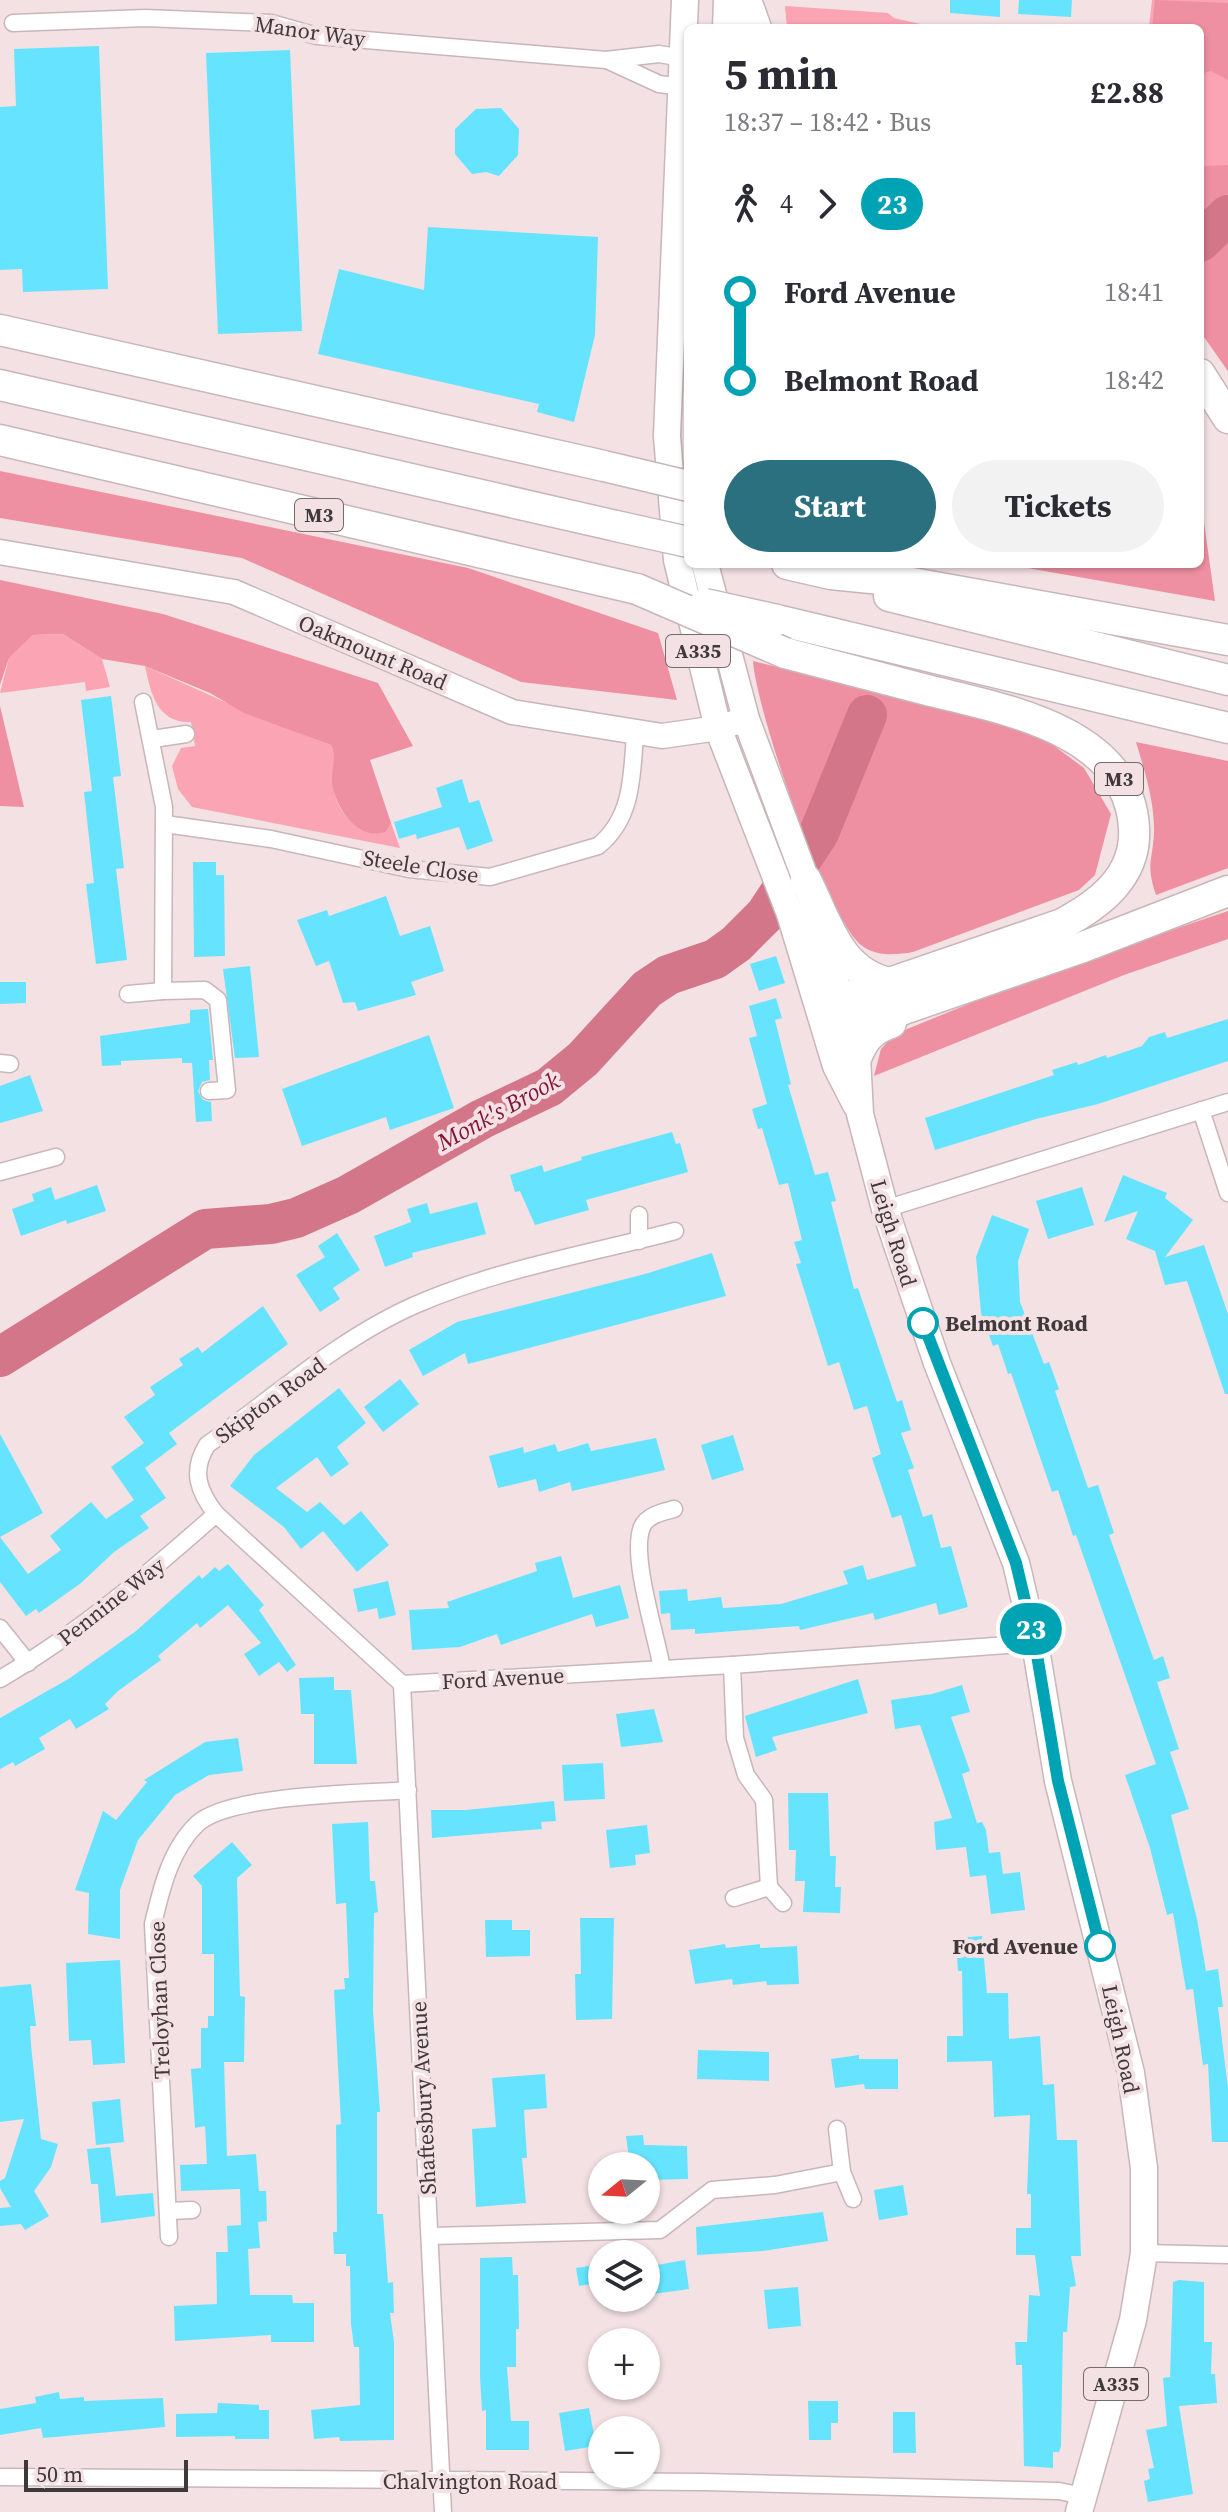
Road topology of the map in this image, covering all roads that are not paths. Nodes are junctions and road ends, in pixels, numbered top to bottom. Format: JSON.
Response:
{"nodes":[{"id":1,"x":685,"y":0,"type":"edge"},
{"id":2,"x":727,"y":0,"type":"edge"},
{"id":3,"x":746,"y":0,"type":"edge"},
{"id":4,"x":13,"y":23,"type":"dead end"},
{"id":5,"x":685,"y":24,"type":"edge"},
{"id":6,"x":726,"y":24,"type":"edge"},
{"id":7,"x":755,"y":24,"type":"edge"},
{"id":8,"x":684,"y":58,"type":"edge"},
{"id":9,"x":606,"y":60,"type":"junction"},
{"id":10,"x":684,"y":88,"type":"edge"},
{"id":11,"x":684,"y":109,"type":"edge"},
{"id":12,"x":0,"y":330,"type":"edge"},
{"id":13,"x":1204,"y":380,"type":"edge"},
{"id":14,"x":0,"y":385,"type":"edge"},
{"id":15,"x":1228,"y":418,"type":"edge"},
{"id":16,"x":0,"y":440,"type":"edge"},
{"id":17,"x":684,"y":485,"type":"edge"},
{"id":18,"x":684,"y":541,"type":"edge"},
{"id":19,"x":0,"y":552,"type":"edge"},
{"id":20,"x":706,"y":568,"type":"edge"},
{"id":21,"x":805,"y":568,"type":"edge"},
{"id":22,"x":831,"y":574,"type":"junction"},
{"id":23,"x":637,"y":589,"type":"junction"},
{"id":24,"x":1228,"y":640,"type":"edge"},
{"id":25,"x":1228,"y":680,"type":"edge"},
{"id":26,"x":143,"y":702,"type":"dead end"},
{"id":27,"x":746,"y":719,"type":"junction"},
{"id":28,"x":718,"y":728,"type":"junction"},
{"id":29,"x":1228,"y":728,"type":"edge"},
{"id":30,"x":635,"y":733,"type":"junction"},
{"id":31,"x":186,"y":734,"type":"dead end"},
{"id":32,"x":153,"y":739,"type":"junction"},
{"id":33,"x":165,"y":824,"type":"junction"},
{"id":34,"x":806,"y":880,"type":"junction"},
{"id":35,"x":1228,"y":891,"type":"edge"},
{"id":36,"x":890,"y":983,"type":"junction"},
{"id":37,"x":163,"y":991,"type":"junction"},
{"id":38,"x":128,"y":994,"type":"dead end"},
{"id":39,"x":842,"y":1026,"type":"junction"},
{"id":40,"x":209,"y":1091,"type":"dead end"},
{"id":41,"x":1228,"y":1102,"type":"edge"},
{"id":42,"x":1201,"y":1110,"type":"junction"},
{"id":43,"x":860,"y":1114,"type":"junction"},
{"id":44,"x":56,"y":1157,"type":"dead end"},
{"id":45,"x":0,"y":1172,"type":"edge"},
{"id":46,"x":1228,"y":1193,"type":"edge"},
{"id":47,"x":885,"y":1209,"type":"junction"},
{"id":48,"x":639,"y":1215,"type":"dead end"},
{"id":49,"x":675,"y":1231,"type":"dead end"},
{"id":50,"x":639,"y":1241,"type":"junction"},
{"id":51,"x":674,"y":1509,"type":"dead end"},
{"id":52,"x":216,"y":1514,"type":"junction"},
{"id":53,"x":0,"y":1628,"type":"edge"},
{"id":54,"x":1035,"y":1643,"type":"junction"},
{"id":55,"x":28,"y":1663,"type":"junction"},
{"id":56,"x":732,"y":1665,"type":"junction"},
{"id":57,"x":662,"y":1669,"type":"junction"},
{"id":58,"x":0,"y":1679,"type":"edge"},
{"id":59,"x":402,"y":1684,"type":"junction"},
{"id":60,"x":408,"y":1790,"type":"junction"},
{"id":61,"x":769,"y":1887,"type":"junction"},
{"id":62,"x":734,"y":1898,"type":"dead end"},
{"id":63,"x":783,"y":1903,"type":"dead end"},
{"id":64,"x":837,"y":2129,"type":"dead end"},
{"id":65,"x":842,"y":2172,"type":"junction"},
{"id":66,"x":853,"y":2199,"type":"dead end"},
{"id":67,"x":192,"y":2210,"type":"dead end"},
{"id":68,"x":168,"y":2211,"type":"junction"},
{"id":69,"x":430,"y":2236,"type":"junction"},
{"id":70,"x":169,"y":2237,"type":"dead end"},
{"id":71,"x":1144,"y":2253,"type":"junction"},
{"id":72,"x":1228,"y":2255,"type":"edge"},
{"id":73,"x":0,"y":2477,"type":"edge"},
{"id":74,"x":442,"y":2481,"type":"junction"},
{"id":75,"x":1081,"y":2504,"type":"edge"},
{"id":76,"x":443,"y":2512,"type":"edge"}],
"edges":[{"from":1,"to":5,"type":"main road","name":"Leigh Road","number":"A335"},
{"from":2,"to":6,"type":"main road"},
{"from":3,"to":7,"type":"highway"},
{"from":4,"to":9,"type":"street","name":"Manor Way"},
{"from":8,"to":9,"type":"street","name":"Manor Way"},
{"from":9,"to":10,"type":"street","name":"Manor Way"},
{"from":11,"to":28,"type":"main road","name":"Leigh Road","number":"A335"},
{"from":12,"to":17,"type":"highway","bridge":true},
{"from":13,"to":15,"type":"highway"},
{"from":14,"to":18,"type":"highway","bridge":true},
{"from":16,"to":23,"type":"highway","number":"M3"},
{"from":19,"to":30,"type":"street","name":"Oakmount Road"},
{"from":20,"to":27,"type":"main road","name":"Leigh Road","number":"A335"},
{"from":21,"to":22,"type":"highway"},
{"from":22,"to":24,"type":"highway"},
{"from":22,"to":25,"type":"highway"},
{"from":23,"to":29,"type":"highway","number":"M3","bridge":true},
{"from":23,"to":36,"type":"highway","number":"M3","bridge":true},
{"from":26,"to":32,"type":"street"},
{"from":27,"to":28,"type":"street","name":"Oakmount Road"},
{"from":27,"to":34,"type":"main road","name":"Leigh Road","number":"A335"},
{"from":28,"to":30,"type":"street","name":"Oakmount Road"},
{"from":28,"to":39,"type":"main road","name":"Leigh Road","number":"A335"},
{"from":30,"to":33,"type":"street","name":"Steele Close"},
{"from":31,"to":32,"type":"street"},
{"from":32,"to":33,"type":"street"},
{"from":33,"to":37,"type":"street"},
{"from":34,"to":36,"type":"highway"},
{"from":34,"to":39,"type":"main road","name":"Leigh Road","number":"A335"},
{"from":35,"to":39,"type":"highway"},
{"from":36,"to":39,"type":"highway","number":"M3"},
{"from":37,"to":38,"type":"street"},
{"from":37,"to":40,"type":"street"},
{"from":39,"to":43,"type":"main road","name":"Leigh Road","number":"A335"},
{"from":39,"to":43,"type":"main road","name":"Leigh Road","number":"A335"},
{"from":41,"to":42,"type":"street"},
{"from":42,"to":46,"type":"street"},
{"from":42,"to":47,"type":"street"},
{"from":43,"to":47,"type":"main road","name":"Leigh Road","number":"A335"},
{"from":44,"to":45,"type":"street"},
{"from":47,"to":54,"type":"main road","name":"Leigh Road","number":"A335"},
{"from":48,"to":50,"type":"street"},
{"from":49,"to":50,"type":"street","name":"Skipton Road"},
{"from":50,"to":52,"type":"street","name":"Skipton Road"},
{"from":51,"to":57,"type":"street"},
{"from":52,"to":55,"type":"street","name":"Pennine Way"},
{"from":52,"to":59,"type":"street","name":"Skipton Road"},
{"from":53,"to":55,"type":"street"},
{"from":54,"to":56,"type":"street","name":"Ford Avenue"},
{"from":54,"to":71,"type":"main road","name":"Leigh Road","number":"A335"},
{"from":55,"to":58,"type":"street","name":"Pennine Way"},
{"from":56,"to":57,"type":"street","name":"Ford Avenue"},
{"from":56,"to":61,"type":"street"},
{"from":57,"to":59,"type":"street","name":"Ford Avenue"},
{"from":59,"to":60,"type":"street","name":"Shaftesbury Avenue"},
{"from":60,"to":68,"type":"street","name":"Treloyhan Close"},
{"from":60,"to":69,"type":"street","name":"Shaftesbury Avenue"},
{"from":61,"to":62,"type":"street"},
{"from":61,"to":63,"type":"street"},
{"from":64,"to":65,"type":"street"},
{"from":65,"to":66,"type":"street"},
{"from":65,"to":69,"type":"street"},
{"from":67,"to":68,"type":"street"},
{"from":68,"to":70,"type":"street","name":"Treloyhan Close"},
{"from":69,"to":74,"type":"street","name":"Shaftesbury Avenue"},
{"from":71,"to":72,"type":"street"},
{"from":71,"to":75,"type":"main road","name":"Leigh Road","number":"A335"},
{"from":73,"to":74,"type":"street","name":"Chalvington Road"},
{"from":74,"to":75,"type":"street","name":"Chalvington Road"},
{"from":74,"to":76,"type":"street","name":"Shaftesbury Avenue"}]}
